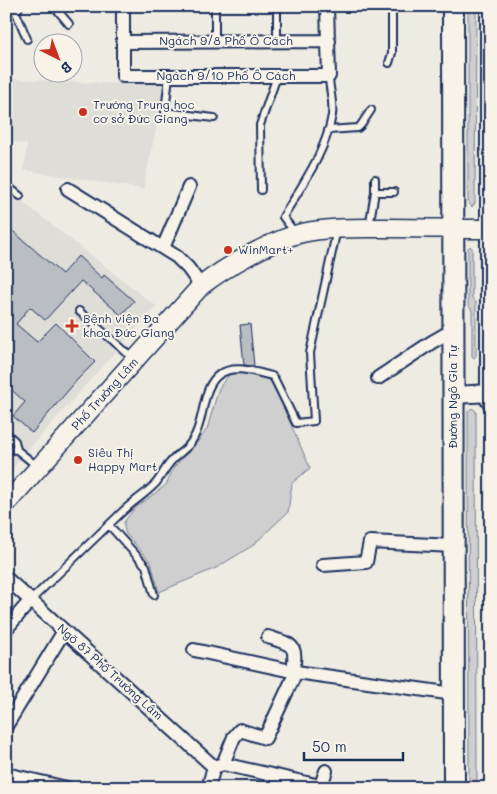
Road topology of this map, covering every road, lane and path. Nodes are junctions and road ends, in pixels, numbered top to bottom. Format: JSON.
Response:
{"nodes":[{"id":1,"x":20,"y":6,"type":"edge"},
{"id":2,"x":54,"y":6,"type":"edge"},
{"id":3,"x":123,"y":6,"type":"edge"},
{"id":4,"x":215,"y":6,"type":"edge"},
{"id":5,"x":278,"y":6,"type":"edge"},
{"id":6,"x":327,"y":6,"type":"edge"},
{"id":7,"x":392,"y":6,"type":"edge"},
{"id":8,"x":453,"y":6,"type":"edge"},
{"id":9,"x":491,"y":6,"type":"edge"},
{"id":10,"x":69,"y":24,"type":"dead end"},
{"id":11,"x":27,"y":39,"type":"dead end"},
{"id":12,"x":215,"y":41,"type":"junction"},
{"id":13,"x":277,"y":41,"type":"junction"},
{"id":14,"x":330,"y":41,"type":"junction"},
{"id":15,"x":123,"y":42,"type":"junction"},
{"id":16,"x":389,"y":63,"type":"dead end"},
{"id":17,"x":169,"y":76,"type":"junction"},
{"id":18,"x":277,"y":76,"type":"junction"},
{"id":19,"x":330,"y":76,"type":"junction"},
{"id":20,"x":371,"y":110,"type":"dead end"},
{"id":21,"x":214,"y":118,"type":"dead end"},
{"id":22,"x":328,"y":130,"type":"junction"},
{"id":23,"x":375,"y":179,"type":"dead end"},
{"id":24,"x":6,"y":185,"type":"edge"},
{"id":25,"x":189,"y":188,"type":"dead end"},
{"id":26,"x":68,"y":189,"type":"dead end"},
{"id":27,"x":261,"y":190,"type":"dead end"},
{"id":28,"x":375,"y":192,"type":"junction"},
{"id":29,"x":394,"y":192,"type":"dead end"},
{"id":30,"x":20,"y":196,"type":"dead end"},
{"id":31,"x":337,"y":228,"type":"junction"},
{"id":32,"x":369,"y":228,"type":"junction"},
{"id":33,"x":453,"y":228,"type":"junction"},
{"id":34,"x":490,"y":230,"type":"edge"},
{"id":35,"x":296,"y":235,"type":"junction"},
{"id":36,"x":163,"y":248,"type":"junction"},
{"id":37,"x":201,"y":286,"type":"junction"},
{"id":38,"x":79,"y":311,"type":"dead end"},
{"id":39,"x":453,"y":330,"type":"junction"},
{"id":40,"x":135,"y":360,"type":"junction"},
{"id":41,"x":378,"y":378,"type":"dead end"},
{"id":42,"x":491,"y":393,"type":"edge"},
{"id":43,"x":453,"y":395,"type":"junction"},
{"id":44,"x":491,"y":400,"type":"edge"},
{"id":45,"x":6,"y":433,"type":"edge"},
{"id":46,"x":6,"y":449,"type":"edge"},
{"id":47,"x":17,"y":450,"type":"junction"},
{"id":48,"x":39,"y":468,"type":"junction"},
{"id":49,"x":6,"y":504,"type":"edge"},
{"id":50,"x":109,"y":525,"type":"junction"},
{"id":51,"x":454,"y":546,"type":"junction"},
{"id":52,"x":323,"y":565,"type":"dead end"},
{"id":53,"x":6,"y":578,"type":"edge"},
{"id":54,"x":154,"y":595,"type":"dead end"},
{"id":55,"x":31,"y":600,"type":"junction"},
{"id":56,"x":6,"y":629,"type":"edge"},
{"id":57,"x":64,"y":631,"type":"junction"},
{"id":58,"x":268,"y":638,"type":"dead end"},
{"id":59,"x":194,"y":650,"type":"dead end"},
{"id":60,"x":294,"y":672,"type":"junction"},
{"id":61,"x":454,"y":694,"type":"junction"},
{"id":62,"x":6,"y":726,"type":"edge"},
{"id":63,"x":218,"y":766,"type":"junction"},
{"id":64,"x":326,"y":771,"type":"dead end"},
{"id":65,"x":6,"y":774,"type":"edge"},
{"id":66,"x":51,"y":786,"type":"edge"},
{"id":67,"x":320,"y":787,"type":"edge"},
{"id":68,"x":67,"y":788,"type":"edge"},
{"id":69,"x":208,"y":788,"type":"edge"},
{"id":70,"x":454,"y":788,"type":"edge"}],
"edges":[{"from":1,"to":11,"type":"lane"},
{"from":2,"to":10,"type":"lane"},
{"from":3,"to":15,"type":"street"},
{"from":4,"to":12,"type":"lane"},
{"from":5,"to":13,"type":"lane"},
{"from":6,"to":14,"type":"street"},
{"from":7,"to":16,"type":"lane"},
{"from":8,"to":33,"type":"main road","name":"Đường Ngô Gia Tự"},
{"from":9,"to":34,"type":"main road"},
{"from":12,"to":13,"type":"street","name":"Ngách 9/8 Phố Ô Cách"},
{"from":12,"to":15,"type":"street","name":"Ngách 9/8 Phố Ô Cách"},
{"from":13,"to":14,"type":"street","name":"Ngách 9/8 Phố Ô Cách"},
{"from":14,"to":19,"type":"street"},
{"from":15,"to":17,"type":"street","name":"Ngách 9/10 Phố Ô Cách"},
{"from":17,"to":18,"type":"street","name":"Ngách 9/10 Phố Ô Cách"},
{"from":17,"to":21,"type":"lane"},
{"from":18,"to":19,"type":"street","name":"Ngách 9/10 Phố Ô Cách"},
{"from":18,"to":27,"type":"lane"},
{"from":19,"to":22,"type":"lane"},
{"from":20,"to":22,"type":"lane"},
{"from":22,"to":35,"type":"lane"},
{"from":23,"to":28,"type":"lane"},
{"from":24,"to":30,"type":"lane"},
{"from":25,"to":36,"type":"street"},
{"from":26,"to":36,"type":"street"},
{"from":28,"to":29,"type":"lane"},
{"from":28,"to":32,"type":"lane"},
{"from":31,"to":32,"type":"main road","name":"Phố Trường Lâm"},
{"from":31,"to":35,"type":"main road","name":"Phố Trường Lâm"},
{"from":31,"to":50,"type":"lane"},
{"from":32,"to":33,"type":"main road","name":"Phố Trường Lâm"},
{"from":33,"to":34,"type":"main road","name":"Phố Trường Lâm"},
{"from":33,"to":39,"type":"main road","name":"Đường Ngô Gia Tự"},
{"from":34,"to":42,"type":"main road"},
{"from":35,"to":37,"type":"main road","name":"Phố Trường Lâm"},
{"from":36,"to":37,"type":"street"},
{"from":37,"to":40,"type":"main road","name":"Phố Trường Lâm"},
{"from":38,"to":40,"type":"lane"},
{"from":39,"to":41,"type":"street"},
{"from":39,"to":43,"type":"main road","name":"Đường Ngô Gia Tự"},
{"from":40,"to":48,"type":"main road","name":"Phố Trường Lâm"},
{"from":42,"to":43,"type":"street"},
{"from":42,"to":44,"type":"main road"},
{"from":43,"to":51,"type":"main road","name":"Đường Ngô Gia Tự"},
{"from":45,"to":47,"type":"lane"},
{"from":46,"to":47,"type":"lane"},
{"from":47,"to":48,"type":"lane"},
{"from":48,"to":49,"type":"main road","name":"Phố Trường Lâm"},
{"from":50,"to":54,"type":"lane"},
{"from":50,"to":55,"type":"lane"},
{"from":51,"to":52,"type":"street"},
{"from":51,"to":61,"type":"main road","name":"Đường Ngô Gia Tự"},
{"from":53,"to":55,"type":"street","name":"Ngõ 87 Phố Trường Lâm"},
{"from":55,"to":56,"type":"street"},
{"from":55,"to":57,"type":"street","name":"Ngõ 87 Phố Trường Lâm"},
{"from":57,"to":62,"type":"street"},
{"from":57,"to":63,"type":"street","name":"Ngõ 87 Phố Trường Lâm"},
{"from":58,"to":60,"type":"street"},
{"from":59,"to":60,"type":"street"},
{"from":60,"to":61,"type":"street"},
{"from":60,"to":63,"type":"street"},
{"from":61,"to":70,"type":"main road","name":"Đường Ngô Gia Tự"},
{"from":63,"to":67,"type":"street"},
{"from":63,"to":69,"type":"street"},
{"from":64,"to":67,"type":"street"},
{"from":65,"to":66,"type":"street"},
{"from":66,"to":68,"type":"street"}]}
